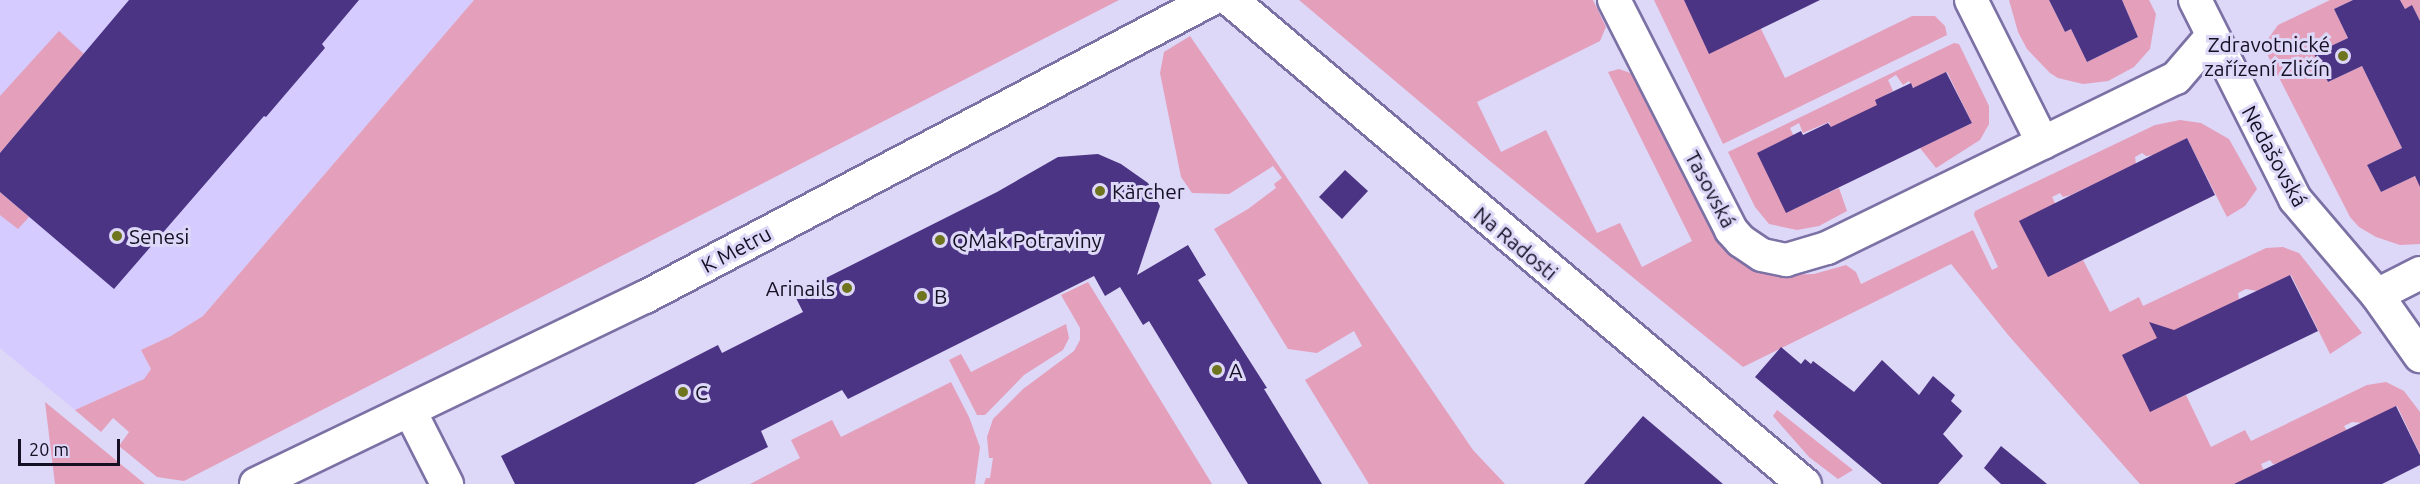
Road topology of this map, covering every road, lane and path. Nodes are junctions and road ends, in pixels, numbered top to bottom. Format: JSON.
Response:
{"nodes":[{"id":1,"x":1210,"y":0,"type":"edge"},
{"id":2,"x":1231,"y":0,"type":"edge"},
{"id":3,"x":1614,"y":0,"type":"edge"},
{"id":4,"x":1971,"y":0,"type":"edge"},
{"id":5,"x":2194,"y":0,"type":"edge"},
{"id":6,"x":2212,"y":36,"type":"junction"},
{"id":7,"x":2043,"y":142,"type":"junction"},
{"id":8,"x":2420,"y":273,"type":"edge"},
{"id":9,"x":2377,"y":295,"type":"junction"},
{"id":10,"x":2420,"y":356,"type":"edge"},
{"id":11,"x":410,"y":411,"type":"junction"},
{"id":12,"x":256,"y":484,"type":"edge"},
{"id":13,"x":447,"y":484,"type":"edge"},
{"id":14,"x":1804,"y":484,"type":"edge"}],
"edges":[{"from":1,"to":11,"type":"street","name":"K Metru"},
{"from":2,"to":14,"type":"main road","name":"Na Radosti"},
{"from":3,"to":7,"type":"street","name":"Tasovská"},
{"from":4,"to":7,"type":"street"},
{"from":5,"to":6,"type":"street","name":"Nedašovská"},
{"from":6,"to":7,"type":"street","name":"Tasovská"},
{"from":6,"to":9,"type":"street","name":"Nedašovská"},
{"from":8,"to":9,"type":"street"},
{"from":9,"to":10,"type":"street","name":"Nedašovská"},
{"from":11,"to":12,"type":"street","name":"K Metru"},
{"from":11,"to":13,"type":"street"}]}
